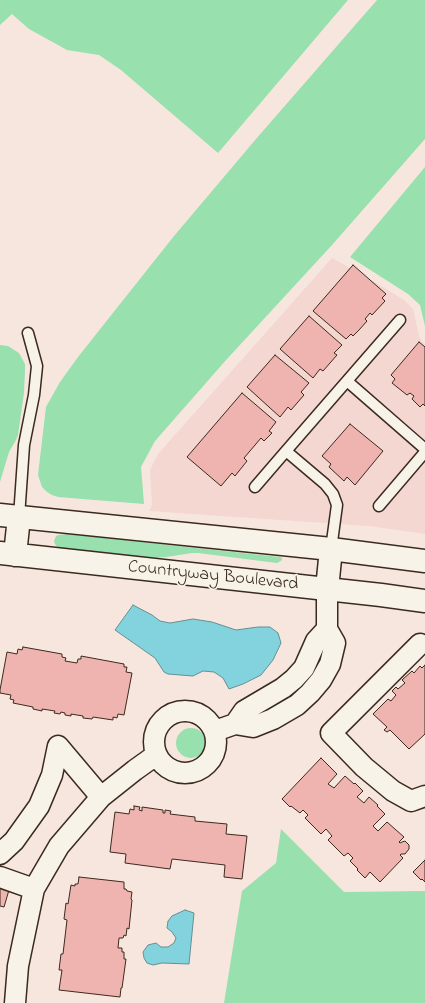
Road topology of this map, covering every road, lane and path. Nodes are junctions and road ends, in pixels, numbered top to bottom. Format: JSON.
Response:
{"nodes":[{"id":1,"x":400,"y":320,"type":"dead end"},
{"id":2,"x":28,"y":333,"type":"dead end"},
{"id":3,"x":347,"y":381,"type":"junction"},
{"id":4,"x":425,"y":449,"type":"edge"},
{"id":5,"x":286,"y":451,"type":"junction"},
{"id":6,"x":425,"y":452,"type":"edge"},
{"id":7,"x":255,"y":487,"type":"dead end"},
{"id":8,"x":379,"y":506,"type":"dead end"},
{"id":9,"x":10,"y":516,"type":"edge"},
{"id":10,"x":331,"y":549,"type":"junction"},
{"id":11,"x":8,"y":554,"type":"edge"},
{"id":12,"x":425,"y":561,"type":"edge"},
{"id":13,"x":327,"y":589,"type":"junction"},
{"id":14,"x":425,"y":601,"type":"edge"},
{"id":15,"x":420,"y":644,"type":"dead end"},
{"id":16,"x":215,"y":732,"type":"junction"},
{"id":17,"x":156,"y":755,"type":"junction"},
{"id":18,"x":425,"y":796,"type":"edge"},
{"id":19,"x":101,"y":797,"type":"junction"},
{"id":20,"x":0,"y":854,"type":"edge"},
{"id":21,"x":0,"y":877,"type":"edge"},
{"id":22,"x":34,"y":889,"type":"junction"},
{"id":23,"x":15,"y":1003,"type":"edge"}],
"edges":[{"from":1,"to":3,"type":"lane"},
{"from":2,"to":9,"type":"lane"},
{"from":3,"to":4,"type":"lane"},
{"from":3,"to":5,"type":"lane"},
{"from":5,"to":7,"type":"lane"},
{"from":5,"to":10,"type":"lane"},
{"from":6,"to":8,"type":"lane"},
{"from":9,"to":10,"type":"street"},
{"from":9,"to":11,"type":"street"},
{"from":10,"to":12,"type":"street"},
{"from":10,"to":13,"type":"street"},
{"from":11,"to":13,"type":"street","name":"Countryway Boulevard"},
{"from":13,"to":14,"type":"street","name":"Countryway Boulevard"},
{"from":13,"to":16,"type":"street"},
{"from":15,"to":18,"type":"street"},
{"from":16,"to":17,"type":"street"},
{"from":16,"to":17,"type":"street"},
{"from":17,"to":19,"type":"street"},
{"from":19,"to":20,"type":"street"},
{"from":19,"to":22,"type":"street"},
{"from":21,"to":22,"type":"street"},
{"from":22,"to":23,"type":"street"}]}
